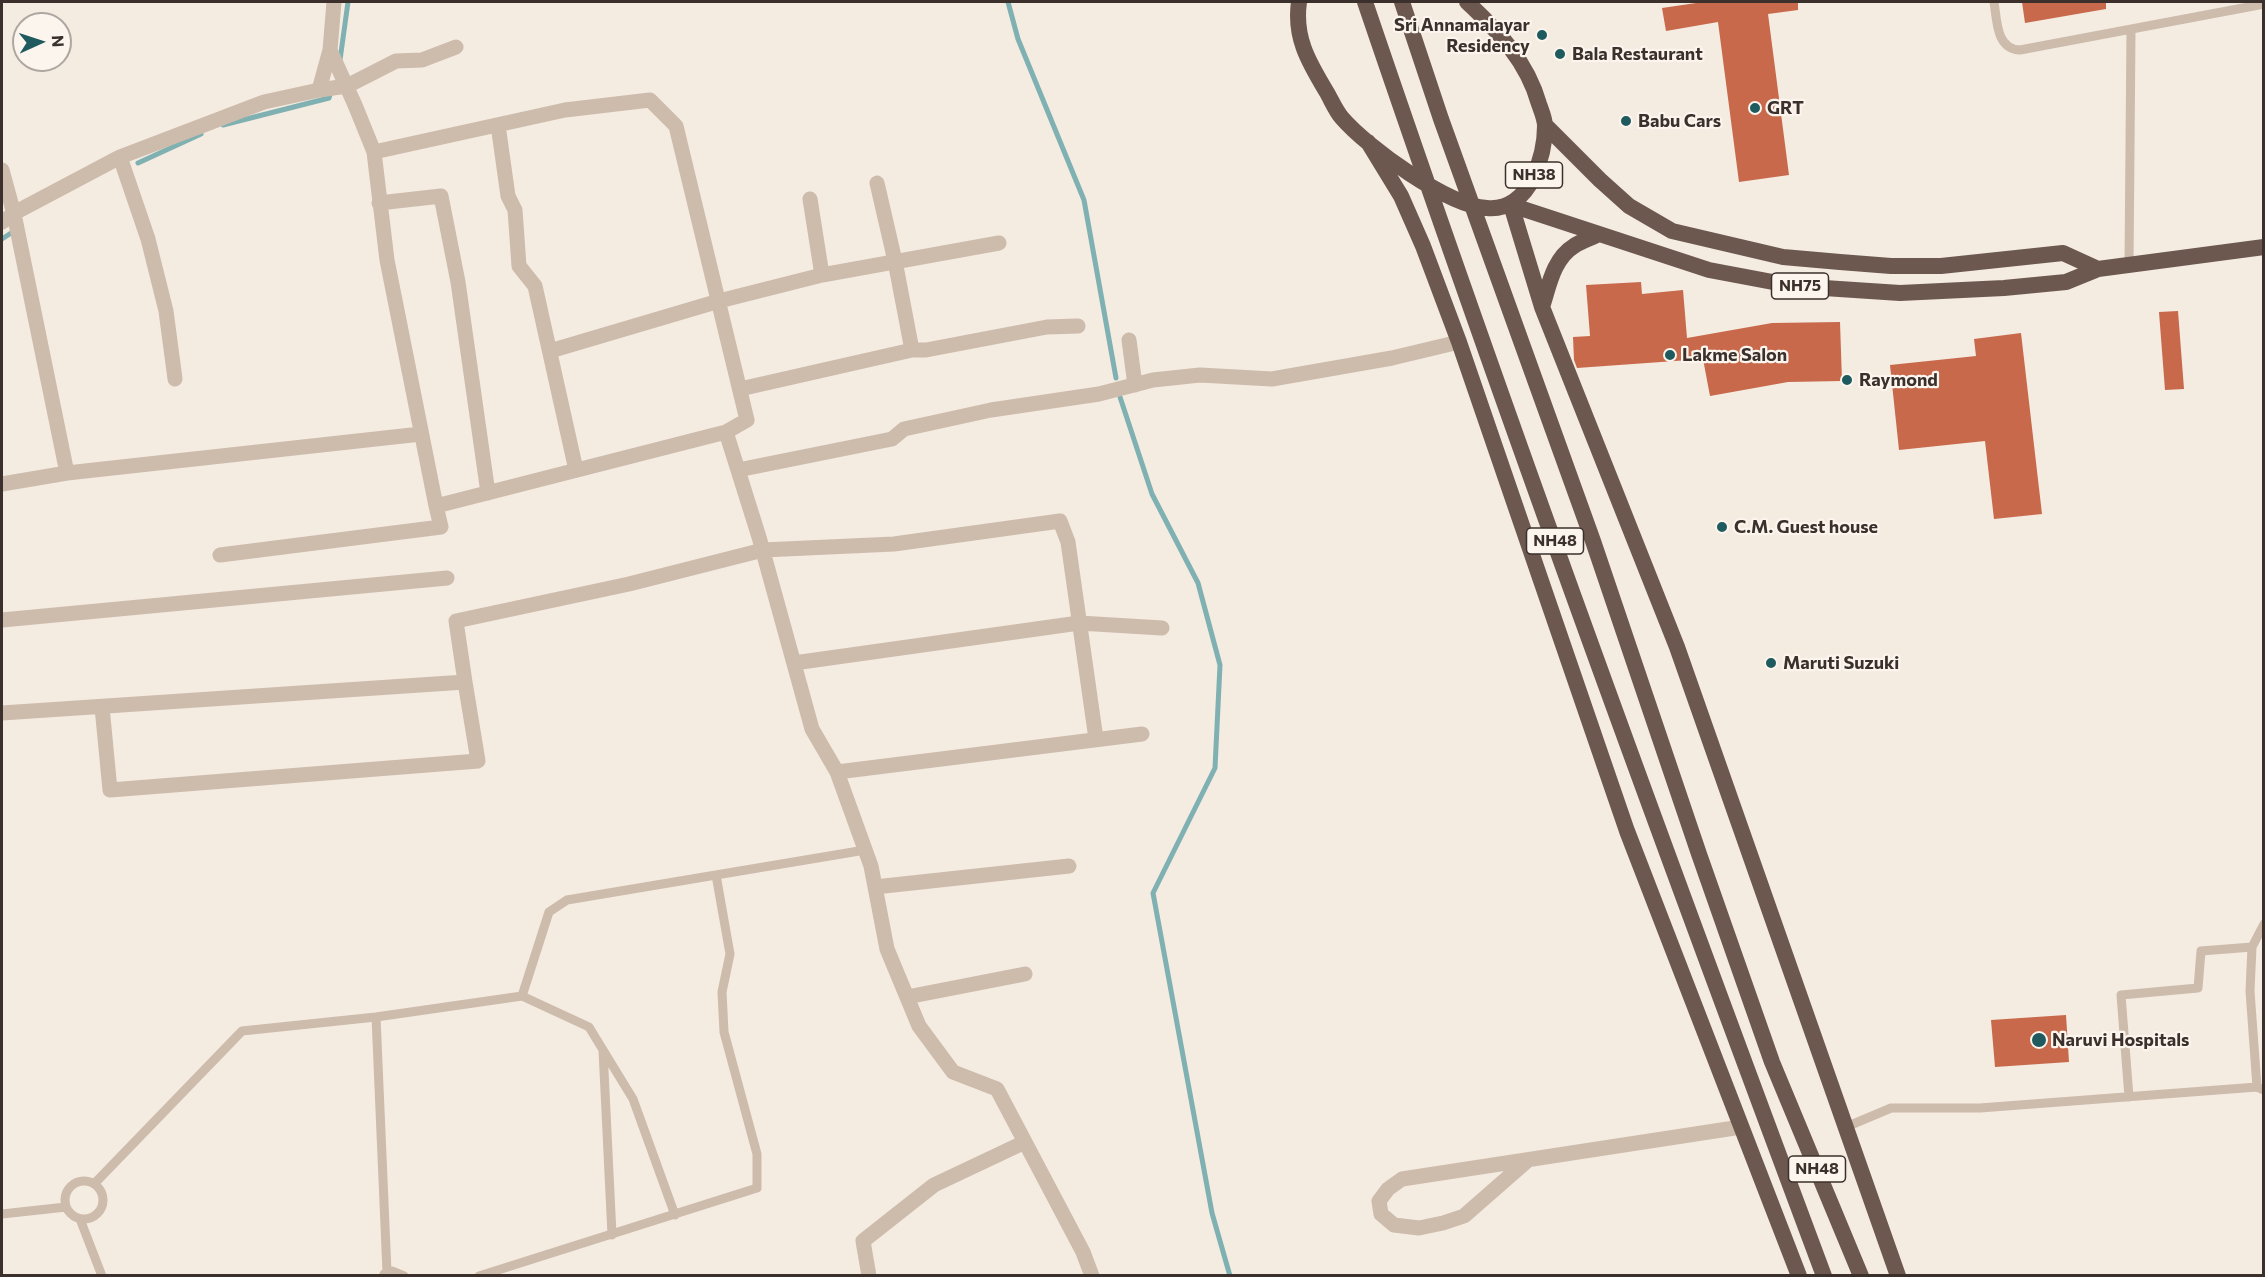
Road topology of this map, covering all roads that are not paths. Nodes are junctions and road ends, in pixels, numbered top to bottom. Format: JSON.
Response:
{"nodes":[{"id":1,"x":334,"y":2,"type":"edge"},
{"id":2,"x":1288,"y":2,"type":"edge"},
{"id":3,"x":1299,"y":2,"type":"edge"},
{"id":4,"x":1365,"y":2,"type":"edge"},
{"id":5,"x":1402,"y":2,"type":"edge"},
{"id":6,"x":1467,"y":2,"type":"edge"},
{"id":7,"x":1994,"y":2,"type":"edge"},
{"id":8,"x":2264,"y":4,"type":"edge"},
{"id":9,"x":1297,"y":19,"type":"junction"},
{"id":10,"x":2131,"y":29,"type":"junction"},
{"id":11,"x":456,"y":47,"type":"dead end"},
{"id":12,"x":330,"y":50,"type":"junction"},
{"id":13,"x":347,"y":86,"type":"junction"},
{"id":14,"x":319,"y":90,"type":"junction"},
{"id":15,"x":1545,"y":124,"type":"junction"},
{"id":16,"x":498,"y":125,"type":"junction"},
{"id":17,"x":1368,"y":141,"type":"junction"},
{"id":18,"x":374,"y":152,"type":"junction"},
{"id":19,"x":120,"y":157,"type":"junction"},
{"id":20,"x":2,"y":170,"type":"edge"},
{"id":21,"x":877,"y":183,"type":"dead end"},
{"id":22,"x":810,"y":199,"type":"dead end"},
{"id":23,"x":379,"y":203,"type":"junction"},
{"id":24,"x":1511,"y":205,"type":"junction"},
{"id":25,"x":8,"y":218,"type":"edge"},
{"id":26,"x":1599,"y":234,"type":"junction"},
{"id":27,"x":999,"y":243,"type":"dead end"},
{"id":28,"x":2264,"y":247,"type":"edge"},
{"id":29,"x":895,"y":261,"type":"junction"},
{"id":30,"x":2129,"y":265,"type":"junction"},
{"id":31,"x":2098,"y":269,"type":"junction"},
{"id":32,"x":822,"y":275,"type":"junction"},
{"id":33,"x":719,"y":301,"type":"junction"},
{"id":34,"x":1542,"y":308,"type":"junction"},
{"id":35,"x":1078,"y":327,"type":"dead end"},
{"id":36,"x":1129,"y":340,"type":"dead end"},
{"id":37,"x":1459,"y":342,"type":"junction"},
{"id":38,"x":912,"y":350,"type":"junction"},
{"id":39,"x":550,"y":351,"type":"junction"},
{"id":40,"x":175,"y":378,"type":"dead end"},
{"id":41,"x":1135,"y":385,"type":"junction"},
{"id":42,"x":740,"y":388,"type":"junction"},
{"id":43,"x":726,"y":432,"type":"junction"},
{"id":44,"x":421,"y":434,"type":"junction"},
{"id":45,"x":576,"y":470,"type":"junction"},
{"id":46,"x":738,"y":470,"type":"junction"},
{"id":47,"x":67,"y":473,"type":"junction"},
{"id":48,"x":2,"y":484,"type":"edge"},
{"id":49,"x":488,"y":493,"type":"junction"},
{"id":50,"x":436,"y":506,"type":"junction"},
{"id":51,"x":763,"y":550,"type":"junction"},
{"id":52,"x":220,"y":555,"type":"dead end"},
{"id":53,"x":447,"y":578,"type":"dead end"},
{"id":54,"x":2,"y":620,"type":"edge"},
{"id":55,"x":1079,"y":623,"type":"junction"},
{"id":56,"x":1162,"y":628,"type":"dead end"},
{"id":57,"x":794,"y":663,"type":"junction"},
{"id":58,"x":465,"y":682,"type":"junction"},
{"id":59,"x":102,"y":707,"type":"junction"},
{"id":60,"x":2,"y":713,"type":"edge"},
{"id":61,"x":1142,"y":734,"type":"dead end"},
{"id":62,"x":1096,"y":739,"type":"junction"},
{"id":63,"x":837,"y":772,"type":"junction"},
{"id":64,"x":865,"y":850,"type":"junction"},
{"id":65,"x":1069,"y":866,"type":"dead end"},
{"id":66,"x":716,"y":875,"type":"junction"},
{"id":67,"x":875,"y":887,"type":"junction"},
{"id":68,"x":2264,"y":924,"type":"edge"},
{"id":69,"x":2252,"y":947,"type":"junction"},
{"id":70,"x":1024,"y":974,"type":"dead end"},
{"id":71,"x":522,"y":996,"type":"junction"},
{"id":72,"x":908,"y":997,"type":"junction"},
{"id":73,"x":376,"y":1017,"type":"junction"},
{"id":74,"x":603,"y":1048,"type":"junction"},
{"id":75,"x":2260,"y":1088,"type":"edge"},
{"id":76,"x":2129,"y":1097,"type":"junction"},
{"id":77,"x":1742,"y":1127,"type":"junction"},
{"id":78,"x":1846,"y":1127,"type":"junction"},
{"id":79,"x":1025,"y":1142,"type":"junction"},
{"id":80,"x":1528,"y":1160,"type":"junction"},
{"id":81,"x":94,"y":1184,"type":"junction"},
{"id":82,"x":66,"y":1207,"type":"junction"},
{"id":83,"x":2,"y":1214,"type":"edge"},
{"id":84,"x":675,"y":1215,"type":"junction"},
{"id":85,"x":80,"y":1219,"type":"junction"},
{"id":86,"x":612,"y":1235,"type":"junction"},
{"id":87,"x":384,"y":1274,"type":"edge"},
{"id":88,"x":102,"y":1275,"type":"edge"},
{"id":89,"x":404,"y":1275,"type":"edge"},
{"id":90,"x":479,"y":1275,"type":"edge"},
{"id":91,"x":870,"y":1275,"type":"edge"},
{"id":92,"x":1092,"y":1275,"type":"edge"},
{"id":93,"x":1799,"y":1275,"type":"edge"},
{"id":94,"x":1824,"y":1275,"type":"edge"},
{"id":95,"x":1862,"y":1275,"type":"edge"},
{"id":96,"x":1898,"y":1275,"type":"edge"}],
"edges":[{"from":1,"to":12,"type":"street"},
{"from":2,"to":9,"type":"highway","number":"NH38"},
{"from":3,"to":9,"type":"highway","number":"NH38"},
{"from":4,"to":94,"type":"highway","number":"NH48"},
{"from":5,"to":95,"type":"highway","number":"NH48"},
{"from":6,"to":15,"type":"highway","number":"NH38"},
{"from":7,"to":10,"type":"lane"},
{"from":8,"to":10,"type":"lane"},
{"from":9,"to":17,"type":"highway","number":"NH38"},
{"from":10,"to":30,"type":"lane"},
{"from":11,"to":13,"type":"street"},
{"from":12,"to":13,"type":"street"},
{"from":12,"to":14,"type":"street"},
{"from":13,"to":14,"type":"street"},
{"from":13,"to":18,"type":"street"},
{"from":14,"to":19,"type":"street"},
{"from":15,"to":24,"type":"highway","number":"NH38"},
{"from":15,"to":31,"type":"highway","number":"NH75"},
{"from":16,"to":18,"type":"street"},
{"from":16,"to":33,"type":"street"},
{"from":16,"to":39,"type":"street"},
{"from":17,"to":24,"type":"highway","number":"NH38"},
{"from":17,"to":37,"type":"highway"},
{"from":18,"to":23,"type":"street"},
{"from":19,"to":25,"type":"street"},
{"from":19,"to":40,"type":"street"},
{"from":20,"to":25,"type":"street"},
{"from":21,"to":29,"type":"street"},
{"from":22,"to":32,"type":"street"},
{"from":23,"to":44,"type":"street"},
{"from":23,"to":49,"type":"street"},
{"from":24,"to":26,"type":"highway","number":"NH75"},
{"from":24,"to":34,"type":"highway"},
{"from":25,"to":47,"type":"street"},
{"from":26,"to":31,"type":"highway","number":"NH75"},
{"from":26,"to":34,"type":"highway"},
{"from":27,"to":29,"type":"street"},
{"from":28,"to":30,"type":"highway","number":"NH75"},
{"from":29,"to":32,"type":"street"},
{"from":29,"to":38,"type":"street"},
{"from":30,"to":31,"type":"highway","number":"NH75"},
{"from":32,"to":33,"type":"street"},
{"from":33,"to":39,"type":"street"},
{"from":33,"to":42,"type":"street"},
{"from":34,"to":78,"type":"highway"},
{"from":35,"to":38,"type":"street"},
{"from":36,"to":41,"type":"street"},
{"from":37,"to":41,"type":"street"},
{"from":37,"to":77,"type":"highway"},
{"from":38,"to":42,"type":"street"},
{"from":39,"to":45,"type":"street"},
{"from":41,"to":46,"type":"street"},
{"from":42,"to":43,"type":"street"},
{"from":43,"to":45,"type":"street"},
{"from":43,"to":46,"type":"street"},
{"from":44,"to":47,"type":"street"},
{"from":44,"to":50,"type":"street"},
{"from":45,"to":49,"type":"street"},
{"from":46,"to":51,"type":"street"},
{"from":47,"to":48,"type":"street"},
{"from":49,"to":50,"type":"street"},
{"from":50,"to":52,"type":"street"},
{"from":51,"to":55,"type":"street"},
{"from":51,"to":57,"type":"street"},
{"from":51,"to":58,"type":"street"},
{"from":53,"to":54,"type":"street"},
{"from":55,"to":56,"type":"street"},
{"from":55,"to":57,"type":"street"},
{"from":55,"to":62,"type":"street"},
{"from":57,"to":63,"type":"street"},
{"from":58,"to":59,"type":"street"},
{"from":58,"to":59,"type":"street"},
{"from":59,"to":60,"type":"street"},
{"from":61,"to":62,"type":"street"},
{"from":62,"to":63,"type":"street"},
{"from":63,"to":64,"type":"street"},
{"from":64,"to":66,"type":"lane"},
{"from":64,"to":67,"type":"street"},
{"from":65,"to":67,"type":"street"},
{"from":66,"to":71,"type":"lane"},
{"from":66,"to":84,"type":"lane"},
{"from":67,"to":72,"type":"street"},
{"from":68,"to":69,"type":"lane"},
{"from":69,"to":75,"type":"lane"},
{"from":69,"to":76,"type":"lane"},
{"from":70,"to":72,"type":"street"},
{"from":71,"to":73,"type":"lane"},
{"from":71,"to":74,"type":"lane"},
{"from":72,"to":79,"type":"street"},
{"from":73,"to":81,"type":"lane"},
{"from":73,"to":87,"type":"lane"},
{"from":74,"to":84,"type":"lane"},
{"from":74,"to":86,"type":"lane"},
{"from":75,"to":76,"type":"lane"},
{"from":76,"to":78,"type":"lane"},
{"from":77,"to":80,"type":"street"},
{"from":77,"to":93,"type":"highway"},
{"from":78,"to":96,"type":"highway"},
{"from":79,"to":91,"type":"street"},
{"from":79,"to":92,"type":"street"},
{"from":80,"to":80,"type":"street"},
{"from":81,"to":82,"type":"lane"},
{"from":81,"to":85,"type":"lane"},
{"from":82,"to":83,"type":"lane"},
{"from":82,"to":85,"type":"lane"},
{"from":84,"to":86,"type":"lane"},
{"from":85,"to":88,"type":"lane"},
{"from":86,"to":90,"type":"lane"},
{"from":87,"to":89,"type":"lane"}]}
